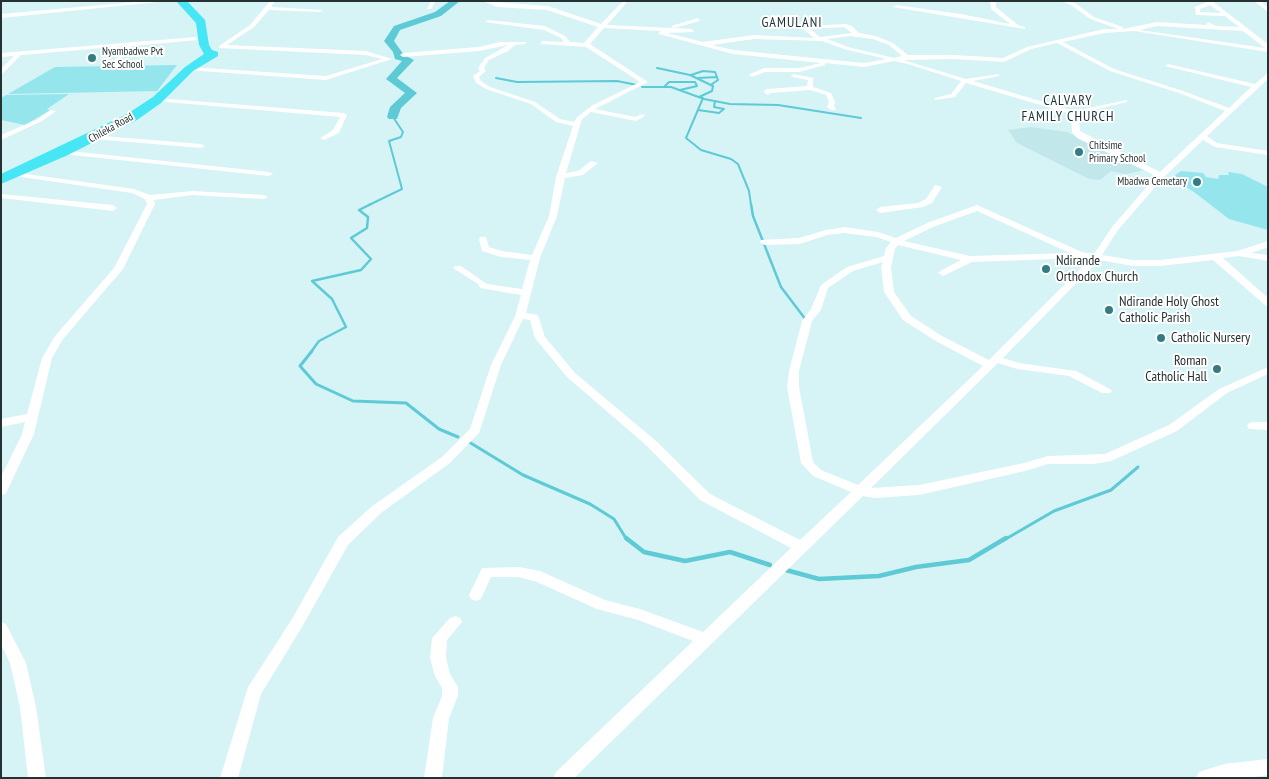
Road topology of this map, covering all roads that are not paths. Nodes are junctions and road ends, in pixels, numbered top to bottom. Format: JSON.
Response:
{"nodes":[{"id":1,"x":166,"y":1,"type":"edge"},
{"id":2,"x":173,"y":1,"type":"edge"},
{"id":3,"x":181,"y":1,"type":"edge"},
{"id":4,"x":273,"y":1,"type":"edge"},
{"id":5,"x":434,"y":1,"type":"edge"},
{"id":6,"x":485,"y":1,"type":"edge"},
{"id":7,"x":626,"y":1,"type":"edge"},
{"id":8,"x":993,"y":1,"type":"edge"},
{"id":9,"x":1062,"y":1,"type":"edge"},
{"id":10,"x":1256,"y":1,"type":"edge"},
{"id":11,"x":1209,"y":2,"type":"edge"},
{"id":12,"x":896,"y":7,"type":"dead end"},
{"id":13,"x":268,"y":8,"type":"junction"},
{"id":14,"x":429,"y":8,"type":"dead end"},
{"id":15,"x":320,"y":10,"type":"dead end"},
{"id":16,"x":1268,"y":10,"type":"edge"},
{"id":17,"x":1224,"y":15,"type":"junction"},
{"id":18,"x":1,"y":16,"type":"edge"},
{"id":19,"x":773,"y":17,"type":"dead end"},
{"id":20,"x":1202,"y":18,"type":"junction"},
{"id":21,"x":698,"y":20,"type":"dead end"},
{"id":22,"x":1232,"y":21,"type":"junction"},
{"id":23,"x":488,"y":22,"type":"dead end"},
{"id":24,"x":550,"y":22,"type":"dead end"},
{"id":25,"x":1237,"y":25,"type":"junction"},
{"id":26,"x":601,"y":26,"type":"junction"},
{"id":27,"x":1176,"y":26,"type":"junction"},
{"id":28,"x":544,"y":28,"type":"junction"},
{"id":29,"x":806,"y":28,"type":"junction"},
{"id":30,"x":1213,"y":28,"type":"junction"},
{"id":31,"x":1023,"y":29,"type":"joint"},
{"id":32,"x":1243,"y":29,"type":"junction"},
{"id":33,"x":1131,"y":30,"type":"junction"},
{"id":34,"x":658,"y":31,"type":"junction"},
{"id":35,"x":667,"y":31,"type":"junction"},
{"id":36,"x":692,"y":31,"type":"dead end"},
{"id":37,"x":1220,"y":33,"type":"junction"},
{"id":38,"x":857,"y":34,"type":"junction"},
{"id":39,"x":1268,"y":37,"type":"edge"},
{"id":40,"x":1210,"y":38,"type":"junction"},
{"id":41,"x":1236,"y":38,"type":"junction"},
{"id":42,"x":1254,"y":38,"type":"junction"},
{"id":43,"x":821,"y":39,"type":"junction"},
{"id":44,"x":1193,"y":39,"type":"junction"},
{"id":45,"x":196,"y":40,"type":"junction"},
{"id":46,"x":1059,"y":42,"type":"junction"},
{"id":47,"x":524,"y":43,"type":"dead end"},
{"id":48,"x":542,"y":43,"type":"dead end"},
{"id":49,"x":567,"y":43,"type":"junction"},
{"id":50,"x":130,"y":44,"type":"junction"},
{"id":51,"x":513,"y":44,"type":"junction"},
{"id":52,"x":587,"y":45,"type":"junction"},
{"id":53,"x":703,"y":45,"type":"junction"},
{"id":54,"x":1268,"y":48,"type":"edge"},
{"id":55,"x":212,"y":52,"type":"junction"},
{"id":56,"x":20,"y":53,"type":"junction"},
{"id":57,"x":1,"y":55,"type":"edge"},
{"id":58,"x":403,"y":56,"type":"dead end"},
{"id":59,"x":907,"y":58,"type":"junction"},
{"id":60,"x":893,"y":59,"type":"junction"},
{"id":61,"x":191,"y":60,"type":"junction"},
{"id":62,"x":827,"y":63,"type":"junction"},
{"id":63,"x":115,"y":64,"type":"dead end"},
{"id":64,"x":1168,"y":66,"type":"dead end"},
{"id":65,"x":1,"y":73,"type":"edge"},
{"id":66,"x":1268,"y":74,"type":"edge"},
{"id":67,"x":752,"y":75,"type":"dead end"},
{"id":68,"x":997,"y":75,"type":"dead end"},
{"id":69,"x":784,"y":76,"type":"dead end"},
{"id":70,"x":964,"y":81,"type":"junction"},
{"id":71,"x":1256,"y":86,"type":"junction"},
{"id":72,"x":810,"y":88,"type":"junction"},
{"id":73,"x":768,"y":93,"type":"dead end"},
{"id":74,"x":937,"y":99,"type":"dead end"},
{"id":75,"x":157,"y":100,"type":"junction"},
{"id":76,"x":1125,"y":101,"type":"dead end"},
{"id":77,"x":833,"y":109,"type":"dead end"},
{"id":78,"x":588,"y":110,"type":"junction"},
{"id":79,"x":1228,"y":110,"type":"junction"},
{"id":80,"x":53,"y":111,"type":"dead end"},
{"id":81,"x":1074,"y":113,"type":"junction"},
{"id":82,"x":642,"y":116,"type":"dead end"},
{"id":83,"x":576,"y":125,"type":"junction"},
{"id":84,"x":94,"y":137,"type":"junction"},
{"id":85,"x":1204,"y":137,"type":"junction"},
{"id":86,"x":1,"y":138,"type":"edge"},
{"id":87,"x":324,"y":138,"type":"dead end"},
{"id":88,"x":201,"y":146,"type":"dead end"},
{"id":89,"x":63,"y":152,"type":"junction"},
{"id":90,"x":1268,"y":153,"type":"edge"},
{"id":91,"x":594,"y":162,"type":"dead end"},
{"id":92,"x":269,"y":174,"type":"dead end"},
{"id":93,"x":8,"y":175,"type":"edge"},
{"id":94,"x":1161,"y":175,"type":"junction"},
{"id":95,"x":560,"y":178,"type":"junction"},
{"id":96,"x":1,"y":180,"type":"edge"},
{"id":97,"x":938,"y":188,"type":"dead end"},
{"id":98,"x":1,"y":196,"type":"edge"},
{"id":99,"x":264,"y":197,"type":"dead end"},
{"id":100,"x":149,"y":198,"type":"junction"},
{"id":101,"x":112,"y":208,"type":"dead end"},
{"id":102,"x":880,"y":210,"type":"dead end"},
{"id":103,"x":484,"y":240,"type":"dead end"},
{"id":104,"x":897,"y":241,"type":"junction"},
{"id":105,"x":764,"y":242,"type":"dead end"},
{"id":106,"x":1268,"y":244,"type":"edge"},
{"id":107,"x":1238,"y":254,"type":"junction"},
{"id":108,"x":1082,"y":255,"type":"junction"},
{"id":109,"x":535,"y":258,"type":"junction"},
{"id":110,"x":887,"y":258,"type":"junction"},
{"id":111,"x":1096,"y":258,"type":"junction"},
{"id":112,"x":1217,"y":258,"type":"junction"},
{"id":113,"x":1268,"y":258,"type":"edge"},
{"id":114,"x":970,"y":259,"type":"junction"},
{"id":115,"x":458,"y":268,"type":"dead end"},
{"id":116,"x":943,"y":273,"type":"dead end"},
{"id":117,"x":527,"y":293,"type":"junction"},
{"id":118,"x":1268,"y":303,"type":"edge"},
{"id":119,"x":520,"y":316,"type":"junction"},
{"id":120,"x":993,"y":362,"type":"junction"},
{"id":121,"x":1268,"y":370,"type":"edge"},
{"id":122,"x":1106,"y":391,"type":"dead end"},
{"id":123,"x":33,"y":416,"type":"junction"},
{"id":124,"x":1,"y":423,"type":"edge"},
{"id":125,"x":1253,"y":426,"type":"dead end"},
{"id":126,"x":1268,"y":426,"type":"edge"},
{"id":127,"x":1,"y":491,"type":"edge"},
{"id":128,"x":861,"y":491,"type":"junction"},
{"id":129,"x":801,"y":547,"type":"junction"},
{"id":130,"x":476,"y":595,"type":"dead end"},
{"id":131,"x":456,"y":622,"type":"dead end"},
{"id":132,"x":1,"y":628,"type":"edge"},
{"id":133,"x":707,"y":640,"type":"junction"},
{"id":134,"x":4,"y":644,"type":"edge"},
{"id":135,"x":1268,"y":767,"type":"edge"},
{"id":136,"x":37,"y":778,"type":"edge"},
{"id":137,"x":229,"y":778,"type":"edge"},
{"id":138,"x":434,"y":778,"type":"edge"},
{"id":139,"x":562,"y":778,"type":"edge"},
{"id":140,"x":1205,"y":778,"type":"edge"}],
"edges":[{"from":1,"to":18,"type":"street"},
{"from":2,"to":45,"type":"highway"},
{"from":3,"to":55,"type":"highway"},
{"from":4,"to":13,"type":"street"},
{"from":5,"to":14,"type":"street"},
{"from":6,"to":26,"type":"street"},
{"from":7,"to":26,"type":"street"},
{"from":8,"to":31,"type":"street"},
{"from":9,"to":33,"type":"street"},
{"from":10,"to":16,"type":"street"},
{"from":11,"to":17,"type":"street"},
{"from":11,"to":20,"type":"street"},
{"from":12,"to":31,"type":"street"},
{"from":13,"to":15,"type":"street"},
{"from":13,"to":55,"type":"street"},
{"from":17,"to":20,"type":"street"},
{"from":17,"to":22,"type":"street"},
{"from":19,"to":29,"type":"street"},
{"from":20,"to":22,"type":"street"},
{"from":20,"to":25,"type":"street"},
{"from":20,"to":27,"type":"street"},
{"from":20,"to":30,"type":"street"},
{"from":21,"to":34,"type":"street"},
{"from":22,"to":25,"type":"street"},
{"from":23,"to":28,"type":"street"},
{"from":24,"to":28,"type":"street"},
{"from":25,"to":32,"type":"street"},
{"from":26,"to":34,"type":"street"},
{"from":26,"to":52,"type":"street"},
{"from":27,"to":30,"type":"street"},
{"from":27,"to":33,"type":"street"},
{"from":28,"to":49,"type":"street"},
{"from":29,"to":38,"type":"street"},
{"from":29,"to":43,"type":"street"},
{"from":30,"to":32,"type":"street"},
{"from":30,"to":37,"type":"street"},
{"from":32,"to":42,"type":"street"},
{"from":33,"to":44,"type":"street"},
{"from":33,"to":46,"type":"street"},
{"from":34,"to":35,"type":"street"},
{"from":35,"to":36,"type":"street"},
{"from":35,"to":53,"type":"street"},
{"from":37,"to":40,"type":"street"},
{"from":37,"to":41,"type":"street"},
{"from":38,"to":43,"type":"street"},
{"from":38,"to":59,"type":"street"},
{"from":39,"to":42,"type":"street"},
{"from":40,"to":41,"type":"street"},
{"from":40,"to":44,"type":"street"},
{"from":41,"to":42,"type":"street"},
{"from":42,"to":54,"type":"street"},
{"from":43,"to":53,"type":"street"},
{"from":43,"to":60,"type":"street"},
{"from":44,"to":54,"type":"street"},
{"from":45,"to":50,"type":"street"},
{"from":45,"to":61,"type":"highway"},
{"from":46,"to":59,"type":"street"},
{"from":46,"to":79,"type":"street"},
{"from":47,"to":51,"type":"street"},
{"from":48,"to":49,"type":"street"},
{"from":49,"to":52,"type":"street"},
{"from":50,"to":56,"type":"street"},
{"from":50,"to":63,"type":"street"},
{"from":51,"to":58,"type":"street"},
{"from":51,"to":83,"type":"street"},
{"from":52,"to":78,"type":"street"},
{"from":53,"to":62,"type":"street"},
{"from":55,"to":61,"type":"highway","name":"Chileka Road"},
{"from":55,"to":61,"type":"street"},
{"from":56,"to":57,"type":"street"},
{"from":56,"to":65,"type":"street"},
{"from":59,"to":60,"type":"street"},
{"from":60,"to":62,"type":"street"},
{"from":60,"to":70,"type":"street"},
{"from":61,"to":75,"type":"highway","name":"Chileka Road"},
{"from":61,"to":93,"type":"highway","name":"Chileka Road"},
{"from":62,"to":67,"type":"street"},
{"from":64,"to":71,"type":"street"},
{"from":66,"to":71,"type":"street"},
{"from":68,"to":70,"type":"street"},
{"from":69,"to":72,"type":"street"},
{"from":70,"to":74,"type":"street"},
{"from":70,"to":81,"type":"street"},
{"from":71,"to":79,"type":"street"},
{"from":72,"to":73,"type":"street"},
{"from":72,"to":77,"type":"street"},
{"from":75,"to":84,"type":"highway","name":"Chileka Road"},
{"from":75,"to":87,"type":"street"},
{"from":76,"to":81,"type":"street"},
{"from":78,"to":82,"type":"street"},
{"from":78,"to":83,"type":"street"},
{"from":79,"to":85,"type":"street"},
{"from":80,"to":86,"type":"street"},
{"from":81,"to":94,"type":"street"},
{"from":83,"to":95,"type":"street"},
{"from":84,"to":88,"type":"street"},
{"from":84,"to":89,"type":"highway","name":"Chileka Road"},
{"from":85,"to":90,"type":"street"},
{"from":85,"to":94,"type":"street"},
{"from":89,"to":92,"type":"street"},
{"from":89,"to":93,"type":"highway","name":"Chileka Road"},
{"from":91,"to":95,"type":"street"},
{"from":93,"to":96,"type":"highway","name":"Chileka Road"},
{"from":93,"to":100,"type":"street"},
{"from":94,"to":111,"type":"street"},
{"from":95,"to":109,"type":"street"},
{"from":97,"to":102,"type":"street"},
{"from":98,"to":101,"type":"street"},
{"from":99,"to":100,"type":"street"},
{"from":100,"to":123,"type":"street"},
{"from":103,"to":109,"type":"street"},
{"from":104,"to":105,"type":"street"},
{"from":104,"to":108,"type":"street"},
{"from":104,"to":110,"type":"street"},
{"from":104,"to":114,"type":"street"},
{"from":106,"to":107,"type":"street"},
{"from":107,"to":112,"type":"street"},
{"from":107,"to":113,"type":"street"},
{"from":108,"to":111,"type":"street"},
{"from":108,"to":114,"type":"street"},
{"from":109,"to":117,"type":"street"},
{"from":110,"to":120,"type":"street"},
{"from":110,"to":128,"type":"street"},
{"from":111,"to":112,"type":"street"},
{"from":111,"to":120,"type":"street"},
{"from":112,"to":118,"type":"street"},
{"from":114,"to":116,"type":"street"},
{"from":115,"to":117,"type":"street"},
{"from":117,"to":119,"type":"street"},
{"from":119,"to":129,"type":"street"},
{"from":119,"to":137,"type":"street"},
{"from":120,"to":122,"type":"street"},
{"from":120,"to":128,"type":"street"},
{"from":121,"to":128,"type":"street"},
{"from":123,"to":124,"type":"street"},
{"from":123,"to":127,"type":"street"},
{"from":125,"to":126,"type":"street"},
{"from":128,"to":129,"type":"street"},
{"from":129,"to":133,"type":"street"},
{"from":130,"to":133,"type":"street"},
{"from":131,"to":138,"type":"street"},
{"from":132,"to":134,"type":"street"},
{"from":133,"to":139,"type":"street"},
{"from":134,"to":136,"type":"street"},
{"from":135,"to":140,"type":"street"}]}
